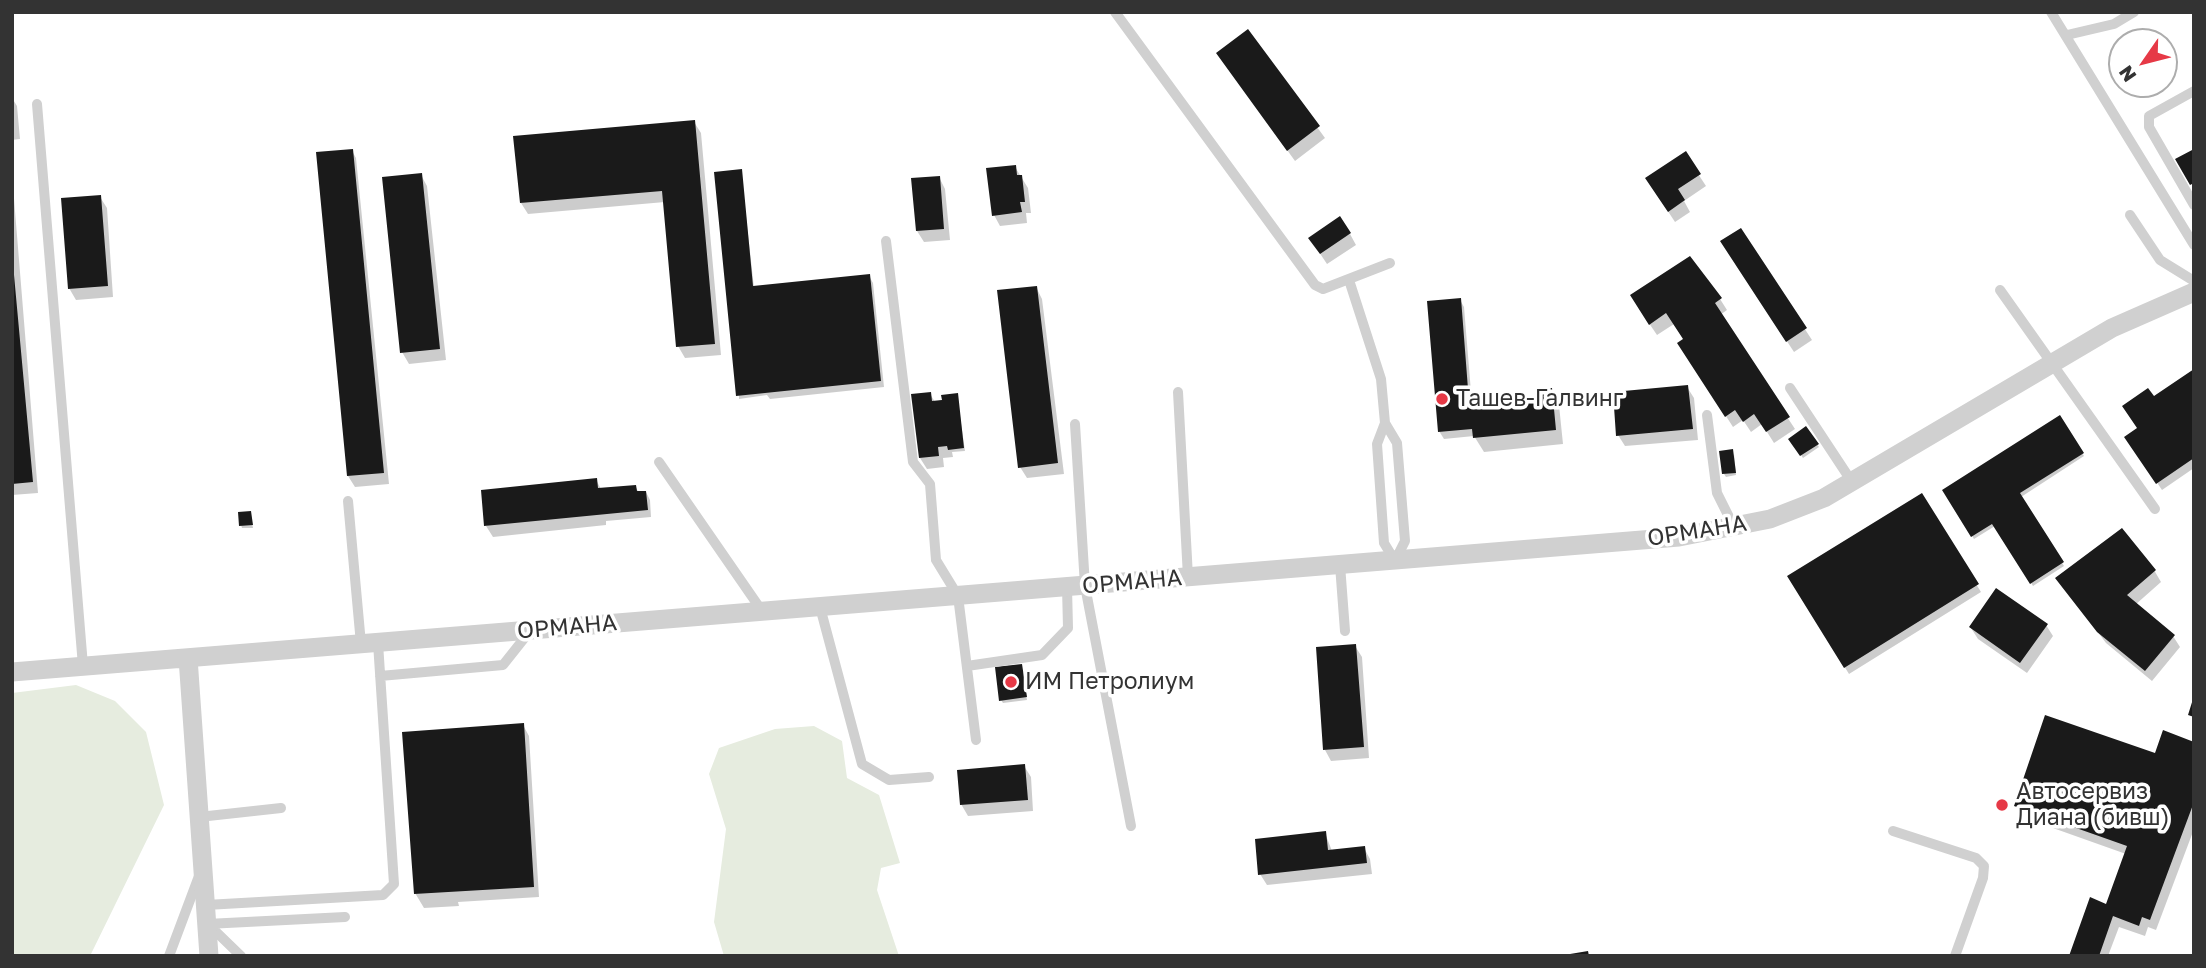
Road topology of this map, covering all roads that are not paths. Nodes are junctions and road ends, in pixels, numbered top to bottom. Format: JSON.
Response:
{"nodes":[{"id":1,"x":1115,"y":12,"type":"edge"},
{"id":2,"x":2052,"y":12,"type":"edge"},
{"id":3,"x":2134,"y":12,"type":"edge"},
{"id":4,"x":2067,"y":35,"type":"junction"},
{"id":5,"x":2194,"y":91,"type":"edge"},
{"id":6,"x":37,"y":104,"type":"dead end"},
{"id":7,"x":2190,"y":191,"type":"edge"},
{"id":8,"x":2194,"y":205,"type":"edge"},
{"id":9,"x":2130,"y":215,"type":"dead end"},
{"id":10,"x":886,"y":241,"type":"dead end"},
{"id":11,"x":2194,"y":245,"type":"edge"},
{"id":12,"x":1390,"y":263,"type":"dead end"},
{"id":13,"x":1349,"y":279,"type":"junction"},
{"id":14,"x":2194,"y":281,"type":"edge"},
{"id":15,"x":2000,"y":290,"type":"dead end"},
{"id":16,"x":2194,"y":292,"type":"edge"},
{"id":17,"x":2051,"y":363,"type":"junction"},
{"id":18,"x":1790,"y":388,"type":"dead end"},
{"id":19,"x":1178,"y":392,"type":"dead end"},
{"id":20,"x":1707,"y":415,"type":"dead end"},
{"id":21,"x":1385,"y":423,"type":"junction"},
{"id":22,"x":1075,"y":424,"type":"dead end"},
{"id":23,"x":659,"y":462,"type":"dead end"},
{"id":24,"x":1852,"y":482,"type":"junction"},
{"id":25,"x":348,"y":501,"type":"dead end"},
{"id":26,"x":2155,"y":509,"type":"dead end"},
{"id":27,"x":1734,"y":527,"type":"junction"},
{"id":28,"x":1395,"y":561,"type":"junction"},
{"id":29,"x":1340,"y":565,"type":"junction"},
{"id":30,"x":1188,"y":577,"type":"junction"},
{"id":31,"x":1076,"y":586,"type":"junction"},
{"id":32,"x":958,"y":596,"type":"junction"},
{"id":33,"x":820,"y":607,"type":"junction"},
{"id":34,"x":762,"y":612,"type":"junction"},
{"id":35,"x":530,"y":630,"type":"junction"},
{"id":36,"x":1345,"y":631,"type":"dead end"},
{"id":37,"x":369,"y":643,"type":"junction"},
{"id":38,"x":188,"y":658,"type":"junction"},
{"id":39,"x":82,"y":666,"type":"junction"},
{"id":40,"x":967,"y":666,"type":"junction"},
{"id":41,"x":12,"y":672,"type":"edge"},
{"id":42,"x":380,"y":676,"type":"junction"},
{"id":43,"x":976,"y":740,"type":"dead end"},
{"id":44,"x":929,"y":777,"type":"dead end"},
{"id":45,"x":281,"y":808,"type":"dead end"},
{"id":46,"x":199,"y":817,"type":"junction"},
{"id":47,"x":1131,"y":826,"type":"dead end"},
{"id":48,"x":1893,"y":831,"type":"dead end"},
{"id":49,"x":202,"y":866,"type":"junction"},
{"id":50,"x":206,"y":914,"type":"junction"},
{"id":51,"x":345,"y":917,"type":"dead end"},
{"id":52,"x":169,"y":956,"type":"edge"},
{"id":53,"x":209,"y":956,"type":"edge"},
{"id":54,"x":242,"y":956,"type":"edge"},
{"id":55,"x":1955,"y":956,"type":"edge"}],
"edges":[{"from":1,"to":13,"type":"lane"},
{"from":2,"to":4,"type":"lane"},
{"from":3,"to":4,"type":"lane"},
{"from":4,"to":11,"type":"lane"},
{"from":5,"to":7,"type":"lane"},
{"from":6,"to":39,"type":"lane"},
{"from":7,"to":8,"type":"lane"},
{"from":9,"to":14,"type":"lane"},
{"from":10,"to":32,"type":"lane"},
{"from":12,"to":13,"type":"lane"},
{"from":13,"to":21,"type":"lane"},
{"from":15,"to":17,"type":"lane"},
{"from":16,"to":17,"type":"street","name":"ОРМАНА"},
{"from":17,"to":24,"type":"street","name":"ОРМАНА"},
{"from":17,"to":26,"type":"lane"},
{"from":18,"to":24,"type":"lane"},
{"from":19,"to":30,"type":"lane"},
{"from":20,"to":27,"type":"lane"},
{"from":21,"to":28,"type":"lane"},
{"from":21,"to":28,"type":"lane"},
{"from":22,"to":31,"type":"lane"},
{"from":23,"to":34,"type":"lane"},
{"from":24,"to":27,"type":"street","name":"ОРМАНА"},
{"from":25,"to":37,"type":"lane"},
{"from":27,"to":28,"type":"street","name":"ОРМАНА"},
{"from":28,"to":29,"type":"street","name":"ОРМАНА"},
{"from":29,"to":30,"type":"street","name":"ОРМАНА"},
{"from":29,"to":36,"type":"lane"},
{"from":30,"to":31,"type":"street","name":"ОРМАНА"},
{"from":31,"to":32,"type":"street","name":"ОРМАНА"},
{"from":31,"to":40,"type":"lane"},
{"from":31,"to":47,"type":"lane"},
{"from":32,"to":33,"type":"street","name":"ОРМАНА"},
{"from":32,"to":40,"type":"lane"},
{"from":33,"to":34,"type":"street","name":"ОРМАНА"},
{"from":33,"to":44,"type":"lane"},
{"from":34,"to":35,"type":"street","name":"ОРМАНА"},
{"from":35,"to":37,"type":"street","name":"ОРМАНА"},
{"from":35,"to":42,"type":"lane"},
{"from":37,"to":38,"type":"street","name":"ОРМАНА"},
{"from":37,"to":42,"type":"lane"},
{"from":38,"to":39,"type":"street","name":"ОРМАНА"},
{"from":38,"to":46,"type":"street"},
{"from":39,"to":41,"type":"street","name":"ОРМАНА"},
{"from":40,"to":43,"type":"lane"},
{"from":42,"to":50,"type":"lane"},
{"from":45,"to":46,"type":"lane"},
{"from":46,"to":49,"type":"street"},
{"from":48,"to":55,"type":"lane"},
{"from":49,"to":50,"type":"street"},
{"from":49,"to":52,"type":"lane"},
{"from":50,"to":51,"type":"lane"},
{"from":50,"to":53,"type":"street"},
{"from":50,"to":54,"type":"lane"}]}
